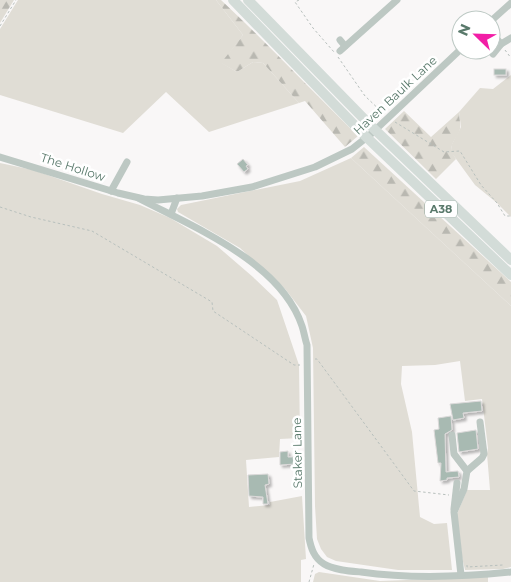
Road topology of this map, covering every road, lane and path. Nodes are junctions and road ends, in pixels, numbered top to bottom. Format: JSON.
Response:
{"nodes":[{"id":1,"x":16,"y":0,"type":"edge"},
{"id":2,"x":233,"y":0,"type":"edge"},
{"id":3,"x":248,"y":0,"type":"edge"},
{"id":4,"x":299,"y":0,"type":"edge"},
{"id":5,"x":397,"y":0,"type":"edge"},
{"id":6,"x":511,"y":3,"type":"edge"},
{"id":7,"x":501,"y":12,"type":"edge"},
{"id":8,"x":0,"y":26,"type":"edge"},
{"id":9,"x":511,"y":38,"type":"edge"},
{"id":10,"x":501,"y":44,"type":"joint"},
{"id":11,"x":342,"y":46,"type":"dead end"},
{"id":12,"x":451,"y":58,"type":"edge"},
{"id":13,"x":511,"y":58,"type":"edge"},
{"id":14,"x":389,"y":117,"type":"junction"},
{"id":15,"x":0,"y":157,"type":"edge"},
{"id":16,"x":126,"y":162,"type":"dead end"},
{"id":17,"x":112,"y":191,"type":"junction"},
{"id":18,"x":138,"y":198,"type":"junction"},
{"id":19,"x":177,"y":198,"type":"junction"},
{"id":20,"x":0,"y":206,"type":"edge"},
{"id":21,"x":170,"y":214,"type":"junction"},
{"id":22,"x":511,"y":216,"type":"edge"},
{"id":23,"x":511,"y":260,"type":"edge"},
{"id":24,"x":511,"y":275,"type":"edge"},
{"id":25,"x":308,"y":361,"type":"junction"},
{"id":26,"x":480,"y":422,"type":"dead end"},
{"id":27,"x":452,"y":435,"type":"dead end"},
{"id":28,"x":467,"y":470,"type":"junction"},
{"id":29,"x":456,"y":483,"type":"dead end"},
{"id":30,"x":455,"y":497,"type":"junction"},
{"id":31,"x":454,"y":512,"type":"junction"},
{"id":32,"x":466,"y":558,"type":"dead end"},
{"id":33,"x":318,"y":560,"type":"junction"},
{"id":34,"x":503,"y":572,"type":"junction"},
{"id":35,"x":511,"y":572,"type":"edge"},
{"id":36,"x":461,"y":575,"type":"junction"},
{"id":37,"x":309,"y":582,"type":"edge"}],
"edges":[{"from":1,"to":8,"type":"path"},
{"from":2,"to":24,"type":"highway","number":"A38"},
{"from":3,"to":23,"type":"highway","number":"A38"},
{"from":4,"to":14,"type":"path"},
{"from":5,"to":11,"type":"street"},
{"from":6,"to":7,"type":"street"},
{"from":9,"to":10,"type":"street"},
{"from":10,"to":13,"type":"path"},
{"from":12,"to":14,"type":"street","name":"Haven Baulk Lane"},
{"from":14,"to":19,"type":"street","name":"Haven Baulk Lane"},
{"from":14,"to":22,"type":"path"},
{"from":15,"to":17,"type":"street","name":"The Hollow"},
{"from":16,"to":17,"type":"street"},
{"from":17,"to":18,"type":"street","name":"The Hollow"},
{"from":18,"to":19,"type":"street","name":"Haven Baulk Lane"},
{"from":18,"to":21,"type":"street","name":"Staker Lane"},
{"from":19,"to":21,"type":"street"},
{"from":20,"to":25,"type":"path"},
{"from":21,"to":25,"type":"street","name":"Staker Lane"},
{"from":25,"to":30,"type":"path"},
{"from":25,"to":33,"type":"street","name":"Staker Lane"},
{"from":26,"to":28,"type":"street"},
{"from":27,"to":28,"type":"street"},
{"from":28,"to":31,"type":"street"},
{"from":29,"to":30,"type":"street"},
{"from":30,"to":31,"type":"street"},
{"from":31,"to":36,"type":"street"},
{"from":32,"to":34,"type":"path"},
{"from":33,"to":36,"type":"street"},
{"from":33,"to":37,"type":"path"},
{"from":34,"to":35,"type":"street"},
{"from":34,"to":36,"type":"street"}]}
